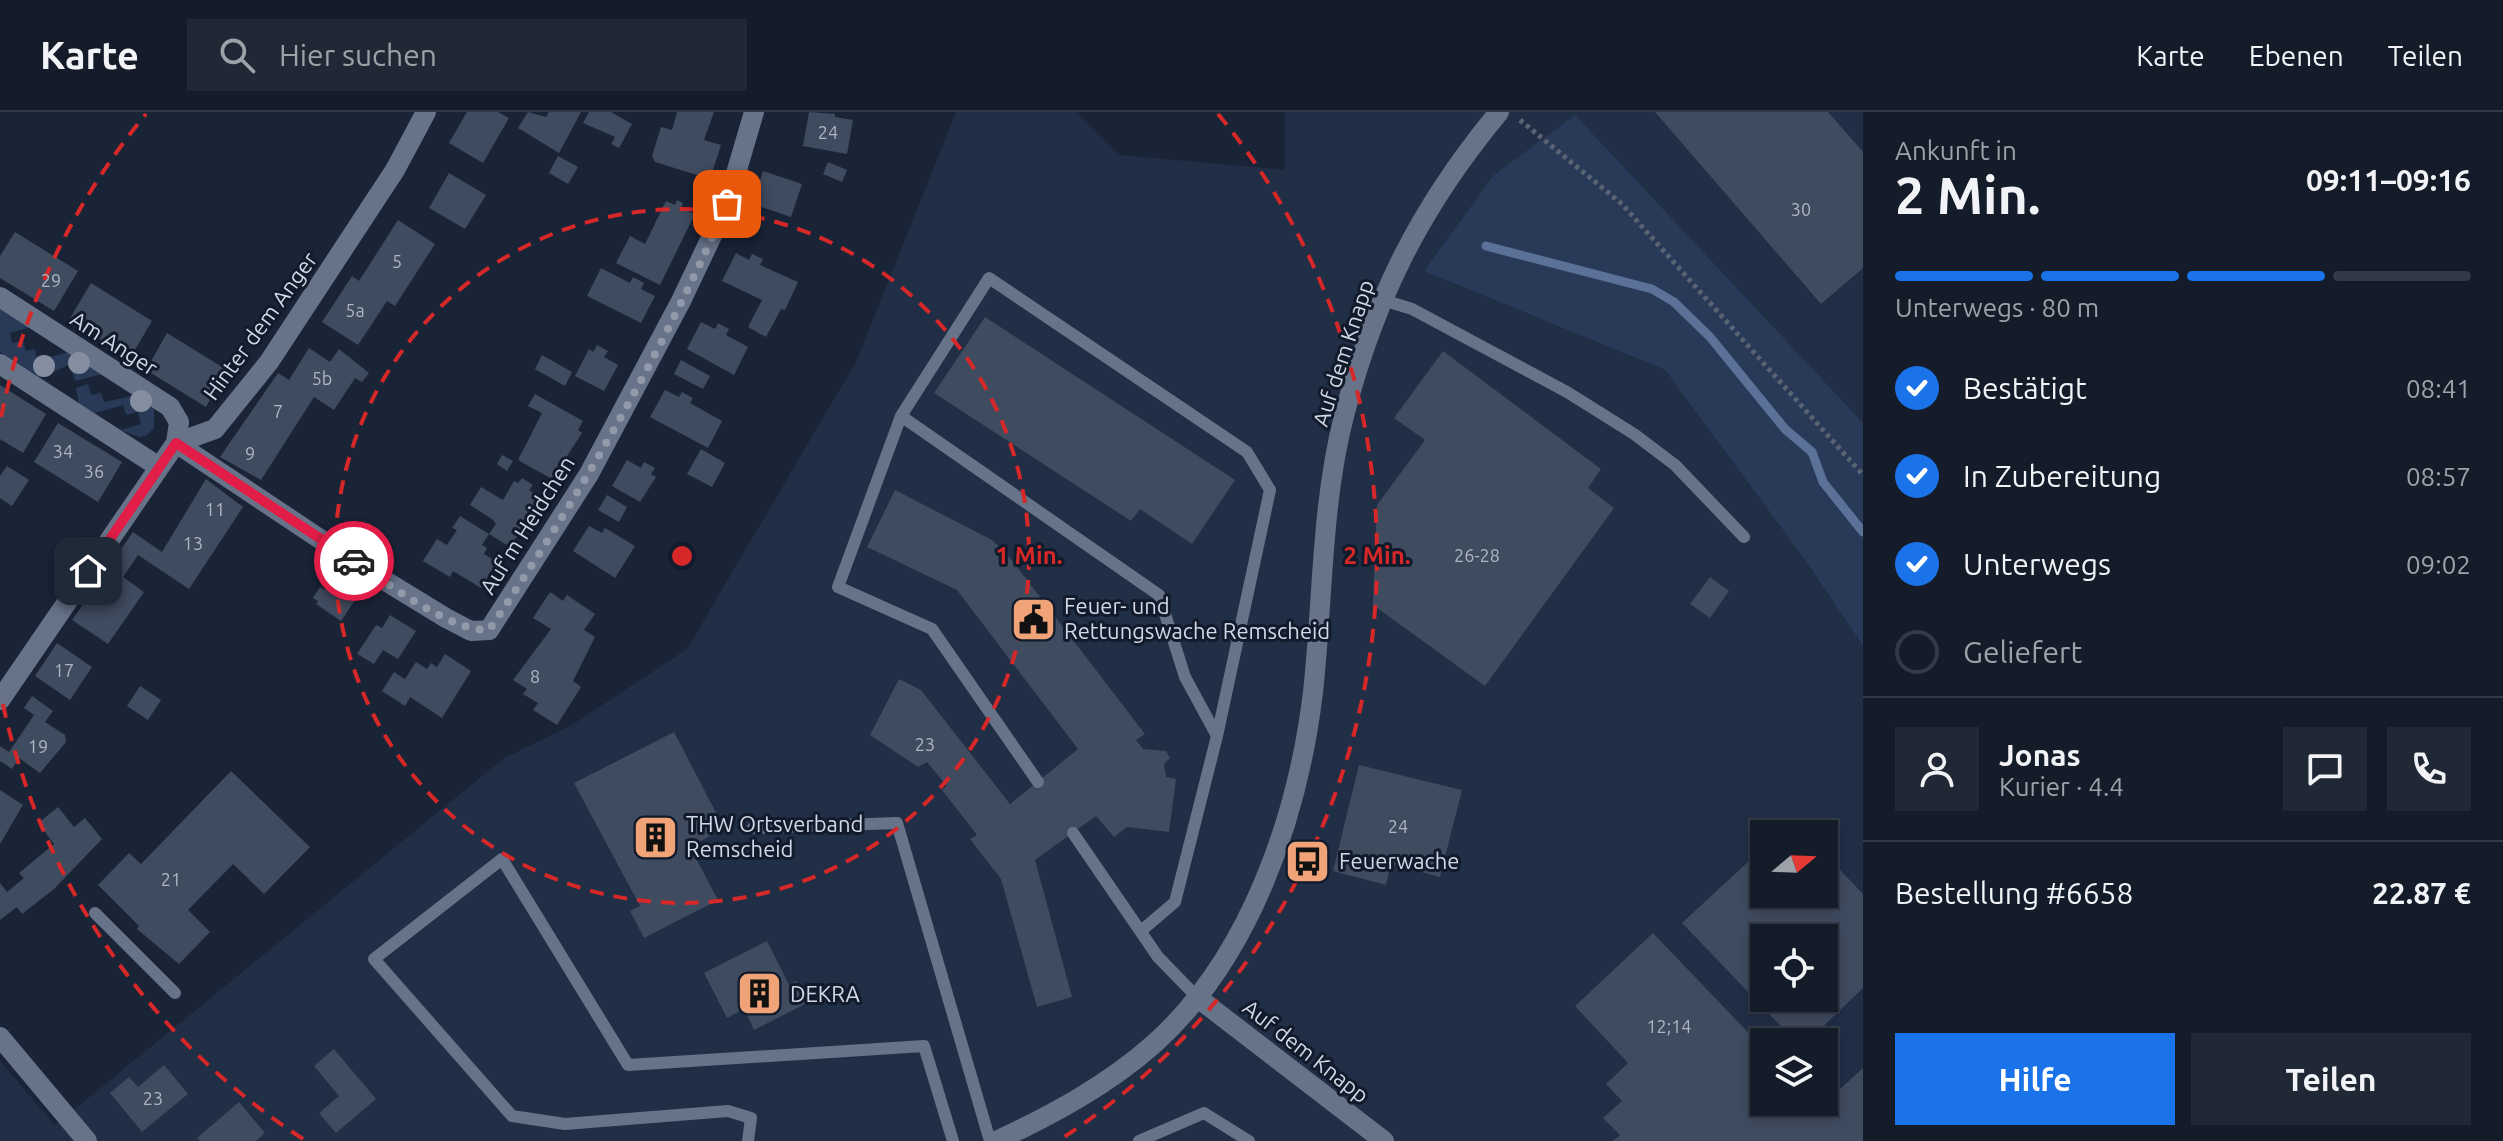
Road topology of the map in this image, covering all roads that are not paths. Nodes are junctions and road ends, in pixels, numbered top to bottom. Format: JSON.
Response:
{"nodes":[{"id":1,"x":426,"y":112,"type":"edge"},
{"id":2,"x":754,"y":112,"type":"edge"},
{"id":3,"x":1499,"y":112,"type":"edge"},
{"id":4,"x":0,"y":297,"type":"edge"},
{"id":5,"x":1383,"y":300,"type":"junction"},
{"id":6,"x":0,"y":364,"type":"edge"},
{"id":7,"x":901,"y":416,"type":"junction"},
{"id":8,"x":176,"y":443,"type":"junction"},
{"id":9,"x":159,"y":467,"type":"junction"},
{"id":10,"x":1744,"y":537,"type":"dead end"},
{"id":11,"x":0,"y":700,"type":"edge"},
{"id":12,"x":1217,"y":736,"type":"junction"},
{"id":13,"x":1038,"y":782,"type":"dead end"},
{"id":14,"x":753,"y":828,"type":"dead end"},
{"id":15,"x":1073,"y":833,"type":"dead end"},
{"id":16,"x":95,"y":913,"type":"dead end"},
{"id":17,"x":1141,"y":931,"type":"junction"},
{"id":18,"x":175,"y":993,"type":"dead end"},
{"id":19,"x":1198,"y":998,"type":"junction"},
{"id":20,"x":0,"y":1037,"type":"edge"},
{"id":21,"x":87,"y":1141,"type":"edge"},
{"id":22,"x":748,"y":1141,"type":"edge"},
{"id":23,"x":953,"y":1141,"type":"edge"},
{"id":24,"x":993,"y":1141,"type":"edge"},
{"id":25,"x":1139,"y":1141,"type":"edge"},
{"id":26,"x":1249,"y":1141,"type":"edge"},
{"id":27,"x":1384,"y":1141,"type":"edge"}],
"edges":[{"from":1,"to":8,"type":"street","name":"Hinter dem Anger"},
{"from":2,"to":8,"type":"street","name":"Auf'm Heidchen"},
{"from":3,"to":5,"type":"street","name":"Auf dem Knapp"},
{"from":4,"to":8,"type":"street","name":"Am Anger"},
{"from":5,"to":10,"type":"lane"},
{"from":5,"to":19,"type":"street","name":"Auf dem Knapp"},
{"from":6,"to":9,"type":"street"},
{"from":7,"to":12,"type":"lane"},
{"from":7,"to":12,"type":"lane"},
{"from":7,"to":13,"type":"lane"},
{"from":8,"to":9,"type":"street"},
{"from":9,"to":11,"type":"street"},
{"from":12,"to":17,"type":"lane"},
{"from":14,"to":24,"type":"lane"},
{"from":15,"to":17,"type":"lane"},
{"from":16,"to":18,"type":"lane"},
{"from":17,"to":19,"type":"lane"},
{"from":19,"to":24,"type":"street","name":"Auf dem Knapp"},
{"from":19,"to":27,"type":"street","name":"Auf dem Knapp"},
{"from":20,"to":21,"type":"street"},
{"from":22,"to":23,"type":"lane"},
{"from":25,"to":26,"type":"lane"}]}
